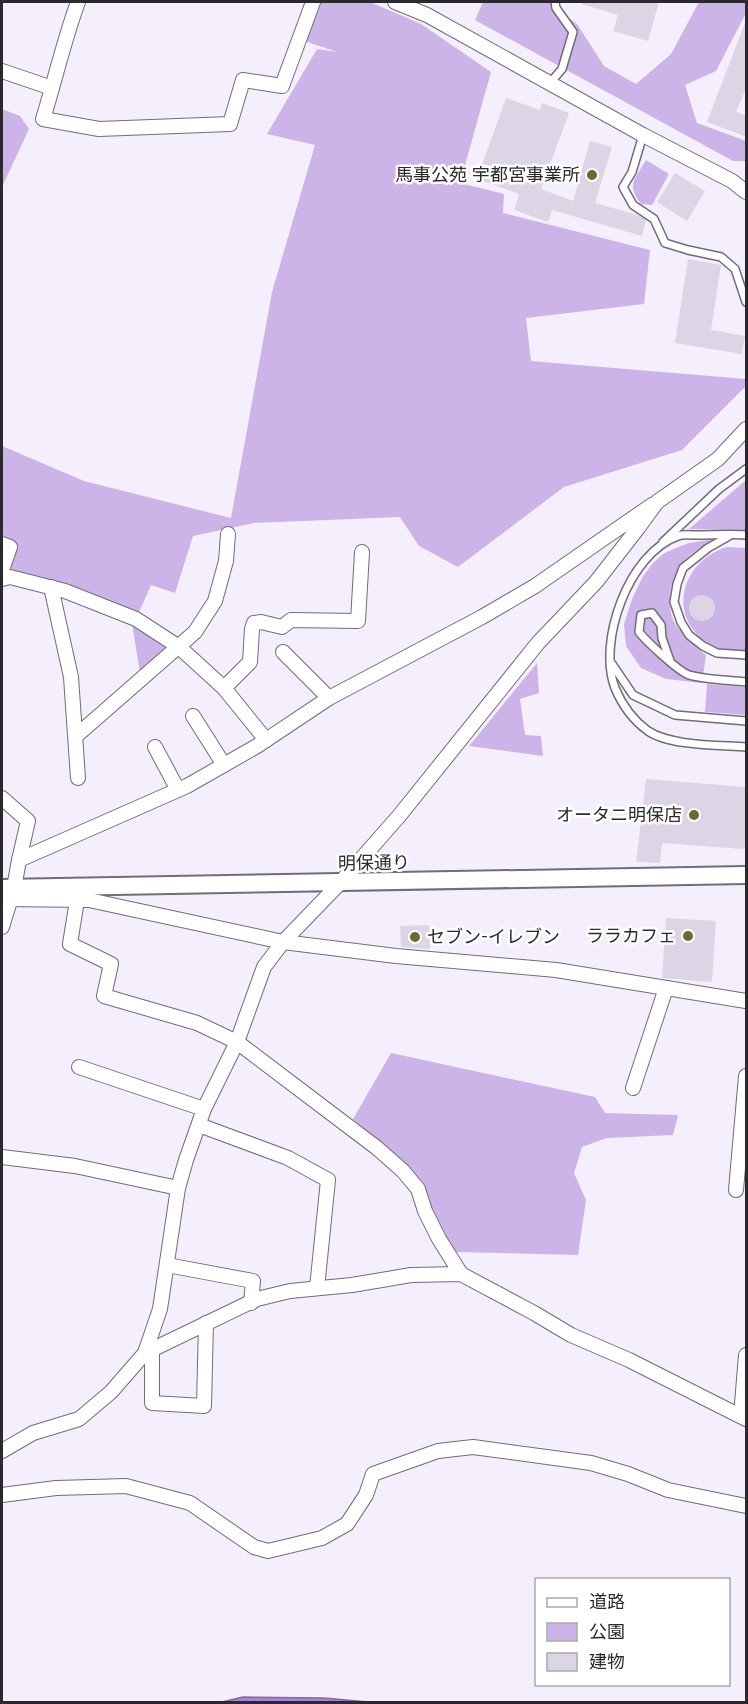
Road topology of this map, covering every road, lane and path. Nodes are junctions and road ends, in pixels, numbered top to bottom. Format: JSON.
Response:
{"nodes":[{"id":1,"x":78,"y":2,"type":"edge"},
{"id":2,"x":313,"y":2,"type":"edge"},
{"id":3,"x":395,"y":2,"type":"edge"},
{"id":4,"x":555,"y":2,"type":"edge"},
{"id":5,"x":2,"y":71,"type":"edge"},
{"id":6,"x":550,"y":83,"type":"junction"},
{"id":7,"x":52,"y":88,"type":"junction"},
{"id":8,"x":643,"y":135,"type":"junction"},
{"id":9,"x":747,"y":192,"type":"edge"},
{"id":10,"x":747,"y":302,"type":"edge"},
{"id":11,"x":747,"y":429,"type":"edge"},
{"id":12,"x":747,"y":469,"type":"edge"},
{"id":13,"x":657,"y":502,"type":"junction"},
{"id":14,"x":228,"y":534,"type":"dead end"},
{"id":15,"x":731,"y":534,"type":"junction"},
{"id":16,"x":747,"y":535,"type":"edge"},
{"id":17,"x":2,"y":544,"type":"edge"},
{"id":18,"x":657,"y":548,"type":"junction"},
{"id":19,"x":362,"y":552,"type":"dead end"},
{"id":20,"x":2,"y":570,"type":"edge"},
{"id":21,"x":2,"y":579,"type":"edge"},
{"id":22,"x":51,"y":587,"type":"junction"},
{"id":23,"x":179,"y":647,"type":"junction"},
{"id":24,"x":283,"y":652,"type":"dead end"},
{"id":25,"x":747,"y":655,"type":"edge"},
{"id":26,"x":670,"y":661,"type":"junction"},
{"id":27,"x":610,"y":662,"type":"junction"},
{"id":28,"x":747,"y":682,"type":"edge"},
{"id":29,"x":224,"y":688,"type":"junction"},
{"id":30,"x":329,"y":698,"type":"junction"},
{"id":31,"x":193,"y":717,"type":"dead end"},
{"id":32,"x":747,"y":721,"type":"edge"},
{"id":33,"x":76,"y":736,"type":"junction"},
{"id":34,"x":266,"y":740,"type":"junction"},
{"id":35,"x":155,"y":747,"type":"dead end"},
{"id":36,"x":747,"y":747,"type":"edge"},
{"id":37,"x":224,"y":765,"type":"junction"},
{"id":38,"x":78,"y":778,"type":"dead end"},
{"id":39,"x":177,"y":790,"type":"junction"},
{"id":40,"x":2,"y":798,"type":"edge"},
{"id":41,"x":2,"y":874,"type":"edge"},
{"id":42,"x":747,"y":875,"type":"edge"},
{"id":43,"x":340,"y":883,"type":"junction"},
{"id":44,"x":11,"y":885,"type":"edge"},
{"id":45,"x":77,"y":900,"type":"junction"},
{"id":46,"x":2,"y":927,"type":"edge"},
{"id":47,"x":283,"y":942,"type":"junction"},
{"id":48,"x":666,"y":988,"type":"junction"},
{"id":49,"x":747,"y":1001,"type":"edge"},
{"id":50,"x":237,"y":1042,"type":"junction"},
{"id":51,"x":79,"y":1067,"type":"dead end"},
{"id":52,"x":747,"y":1076,"type":"edge"},
{"id":53,"x":633,"y":1088,"type":"dead end"},
{"id":54,"x":204,"y":1109,"type":"junction"},
{"id":55,"x":199,"y":1125,"type":"junction"},
{"id":56,"x":2,"y":1157,"type":"edge"},
{"id":57,"x":178,"y":1188,"type":"junction"},
{"id":58,"x":736,"y":1191,"type":"dead end"},
{"id":59,"x":167,"y":1265,"type":"junction"},
{"id":60,"x":461,"y":1274,"type":"junction"},
{"id":61,"x":317,"y":1288,"type":"junction"},
{"id":62,"x":251,"y":1303,"type":"junction"},
{"id":63,"x":206,"y":1323,"type":"junction"},
{"id":64,"x":149,"y":1351,"type":"junction"},
{"id":65,"x":747,"y":1355,"type":"edge"},
{"id":66,"x":744,"y":1418,"type":"edge"},
{"id":67,"x":2,"y":1451,"type":"edge"},
{"id":68,"x":2,"y":1495,"type":"edge"},
{"id":69,"x":747,"y":1506,"type":"edge"}],
"edges":[{"from":1,"to":7,"type":"street"},
{"from":2,"to":7,"type":"street"},
{"from":3,"to":6,"type":"street"},
{"from":4,"to":6,"type":"lane"},
{"from":5,"to":7,"type":"street"},
{"from":6,"to":8,"type":"street"},
{"from":8,"to":9,"type":"street"},
{"from":8,"to":10,"type":"lane"},
{"from":11,"to":13,"type":"street"},
{"from":12,"to":18,"type":"lane"},
{"from":13,"to":30,"type":"street"},
{"from":13,"to":43,"type":"street"},
{"from":14,"to":23,"type":"street"},
{"from":15,"to":16,"type":"lane"},
{"from":15,"to":18,"type":"lane"},
{"from":15,"to":25,"type":"lane"},
{"from":17,"to":20,"type":"street"},
{"from":18,"to":27,"type":"lane"},
{"from":19,"to":29,"type":"street"},
{"from":21,"to":22,"type":"street"},
{"from":22,"to":23,"type":"street"},
{"from":22,"to":33,"type":"street"},
{"from":23,"to":29,"type":"street"},
{"from":23,"to":33,"type":"street"},
{"from":24,"to":30,"type":"street"},
{"from":26,"to":26,"type":"lane"},
{"from":26,"to":28,"type":"lane"},
{"from":27,"to":32,"type":"lane"},
{"from":27,"to":36,"type":"lane"},
{"from":29,"to":34,"type":"street"},
{"from":30,"to":34,"type":"street"},
{"from":31,"to":37,"type":"street"},
{"from":33,"to":38,"type":"street"},
{"from":34,"to":37,"type":"street"},
{"from":35,"to":39,"type":"street"},
{"from":37,"to":39,"type":"street"},
{"from":39,"to":44,"type":"street"},
{"from":40,"to":44,"type":"street"},
{"from":41,"to":44,"type":"street"},
{"from":42,"to":43,"type":"street","name":"明保通り"},
{"from":43,"to":44,"type":"street","name":"明保通り"},
{"from":43,"to":47,"type":"street"},
{"from":44,"to":45,"type":"street"},
{"from":44,"to":46,"type":"street"},
{"from":45,"to":47,"type":"street"},
{"from":45,"to":50,"type":"street"},
{"from":47,"to":48,"type":"street"},
{"from":47,"to":50,"type":"street"},
{"from":48,"to":49,"type":"street"},
{"from":48,"to":53,"type":"street"},
{"from":50,"to":54,"type":"street"},
{"from":50,"to":60,"type":"street"},
{"from":51,"to":54,"type":"street"},
{"from":52,"to":58,"type":"street"},
{"from":54,"to":55,"type":"street"},
{"from":55,"to":57,"type":"street"},
{"from":55,"to":61,"type":"street"},
{"from":56,"to":57,"type":"street"},
{"from":57,"to":59,"type":"street"},
{"from":59,"to":62,"type":"street"},
{"from":59,"to":64,"type":"street"},
{"from":60,"to":61,"type":"street"},
{"from":60,"to":66,"type":"street"},
{"from":61,"to":62,"type":"street"},
{"from":62,"to":63,"type":"street"},
{"from":63,"to":64,"type":"street"},
{"from":63,"to":64,"type":"street"},
{"from":64,"to":67,"type":"street"},
{"from":65,"to":66,"type":"street"},
{"from":68,"to":69,"type":"street"}]}
